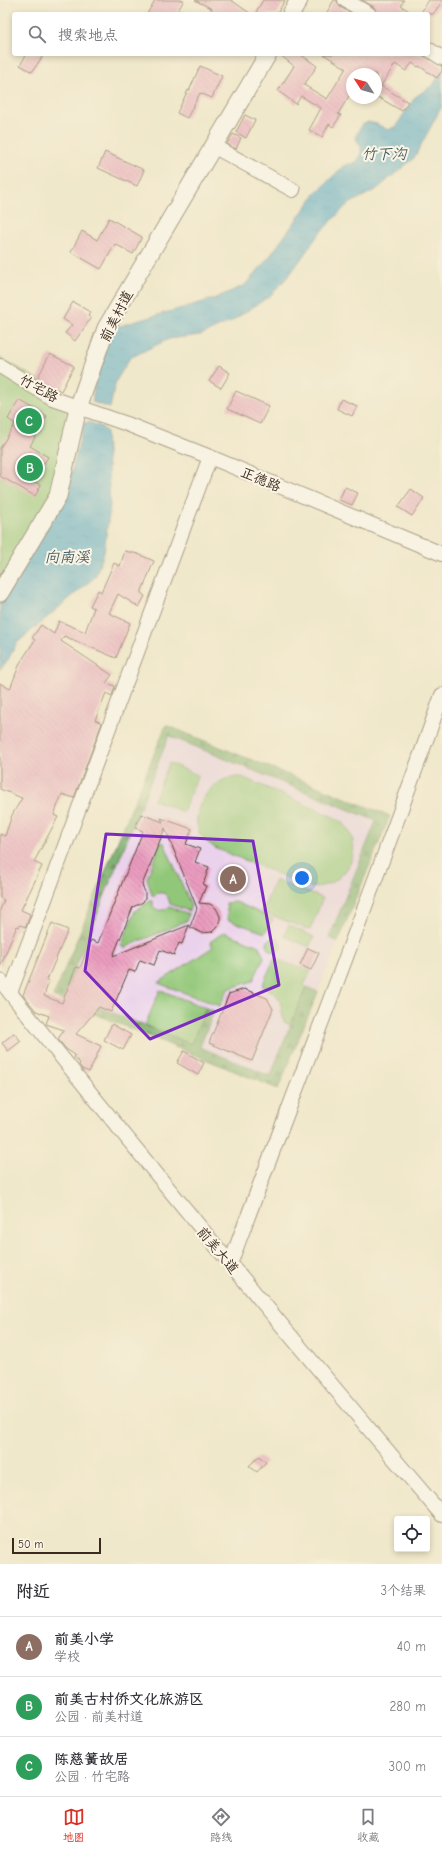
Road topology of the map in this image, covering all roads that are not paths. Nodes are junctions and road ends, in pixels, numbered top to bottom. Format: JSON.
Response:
{"nodes":[{"id":1,"x":299,"y":0,"type":"edge"},
{"id":2,"x":345,"y":0,"type":"edge"},
{"id":3,"x":292,"y":12,"type":"edge"},
{"id":4,"x":366,"y":12,"type":"edge"},
{"id":5,"x":430,"y":50,"type":"edge"},
{"id":6,"x":267,"y":56,"type":"edge"},
{"id":7,"x":442,"y":58,"type":"edge"},
{"id":8,"x":213,"y":146,"type":"junction"},
{"id":9,"x":293,"y":190,"type":"dead end"},
{"id":10,"x":0,"y":366,"type":"edge"},
{"id":11,"x":78,"y":408,"type":"junction"},
{"id":12,"x":210,"y":457,"type":"junction"},
{"id":13,"x":442,"y":554,"type":"edge"},
{"id":14,"x":0,"y":593,"type":"edge"},
{"id":15,"x":442,"y":695,"type":"edge"},
{"id":16,"x":0,"y":980,"type":"edge"},
{"id":17,"x":10,"y":993,"type":"junction"},
{"id":18,"x":230,"y":1264,"type":"junction"},
{"id":19,"x":442,"y":1515,"type":"edge"}],
"edges":[{"from":1,"to":3,"type":"street"},
{"from":2,"to":4,"type":"street"},
{"from":5,"to":7,"type":"street"},
{"from":6,"to":8,"type":"street","name":"前美村道"},
{"from":8,"to":9,"type":"street"},
{"from":8,"to":11,"type":"street","name":"前美村道"},
{"from":10,"to":11,"type":"street","name":"竹宅路"},
{"from":11,"to":12,"type":"street","name":"正德路"},
{"from":11,"to":14,"type":"street","name":"前美村道"},
{"from":12,"to":13,"type":"street","name":"正德路"},
{"from":12,"to":17,"type":"street"},
{"from":15,"to":18,"type":"street"},
{"from":16,"to":17,"type":"street","name":"前美大道"},
{"from":17,"to":18,"type":"street","name":"前美大道"},
{"from":18,"to":19,"type":"street","name":"前美大道"}]}
